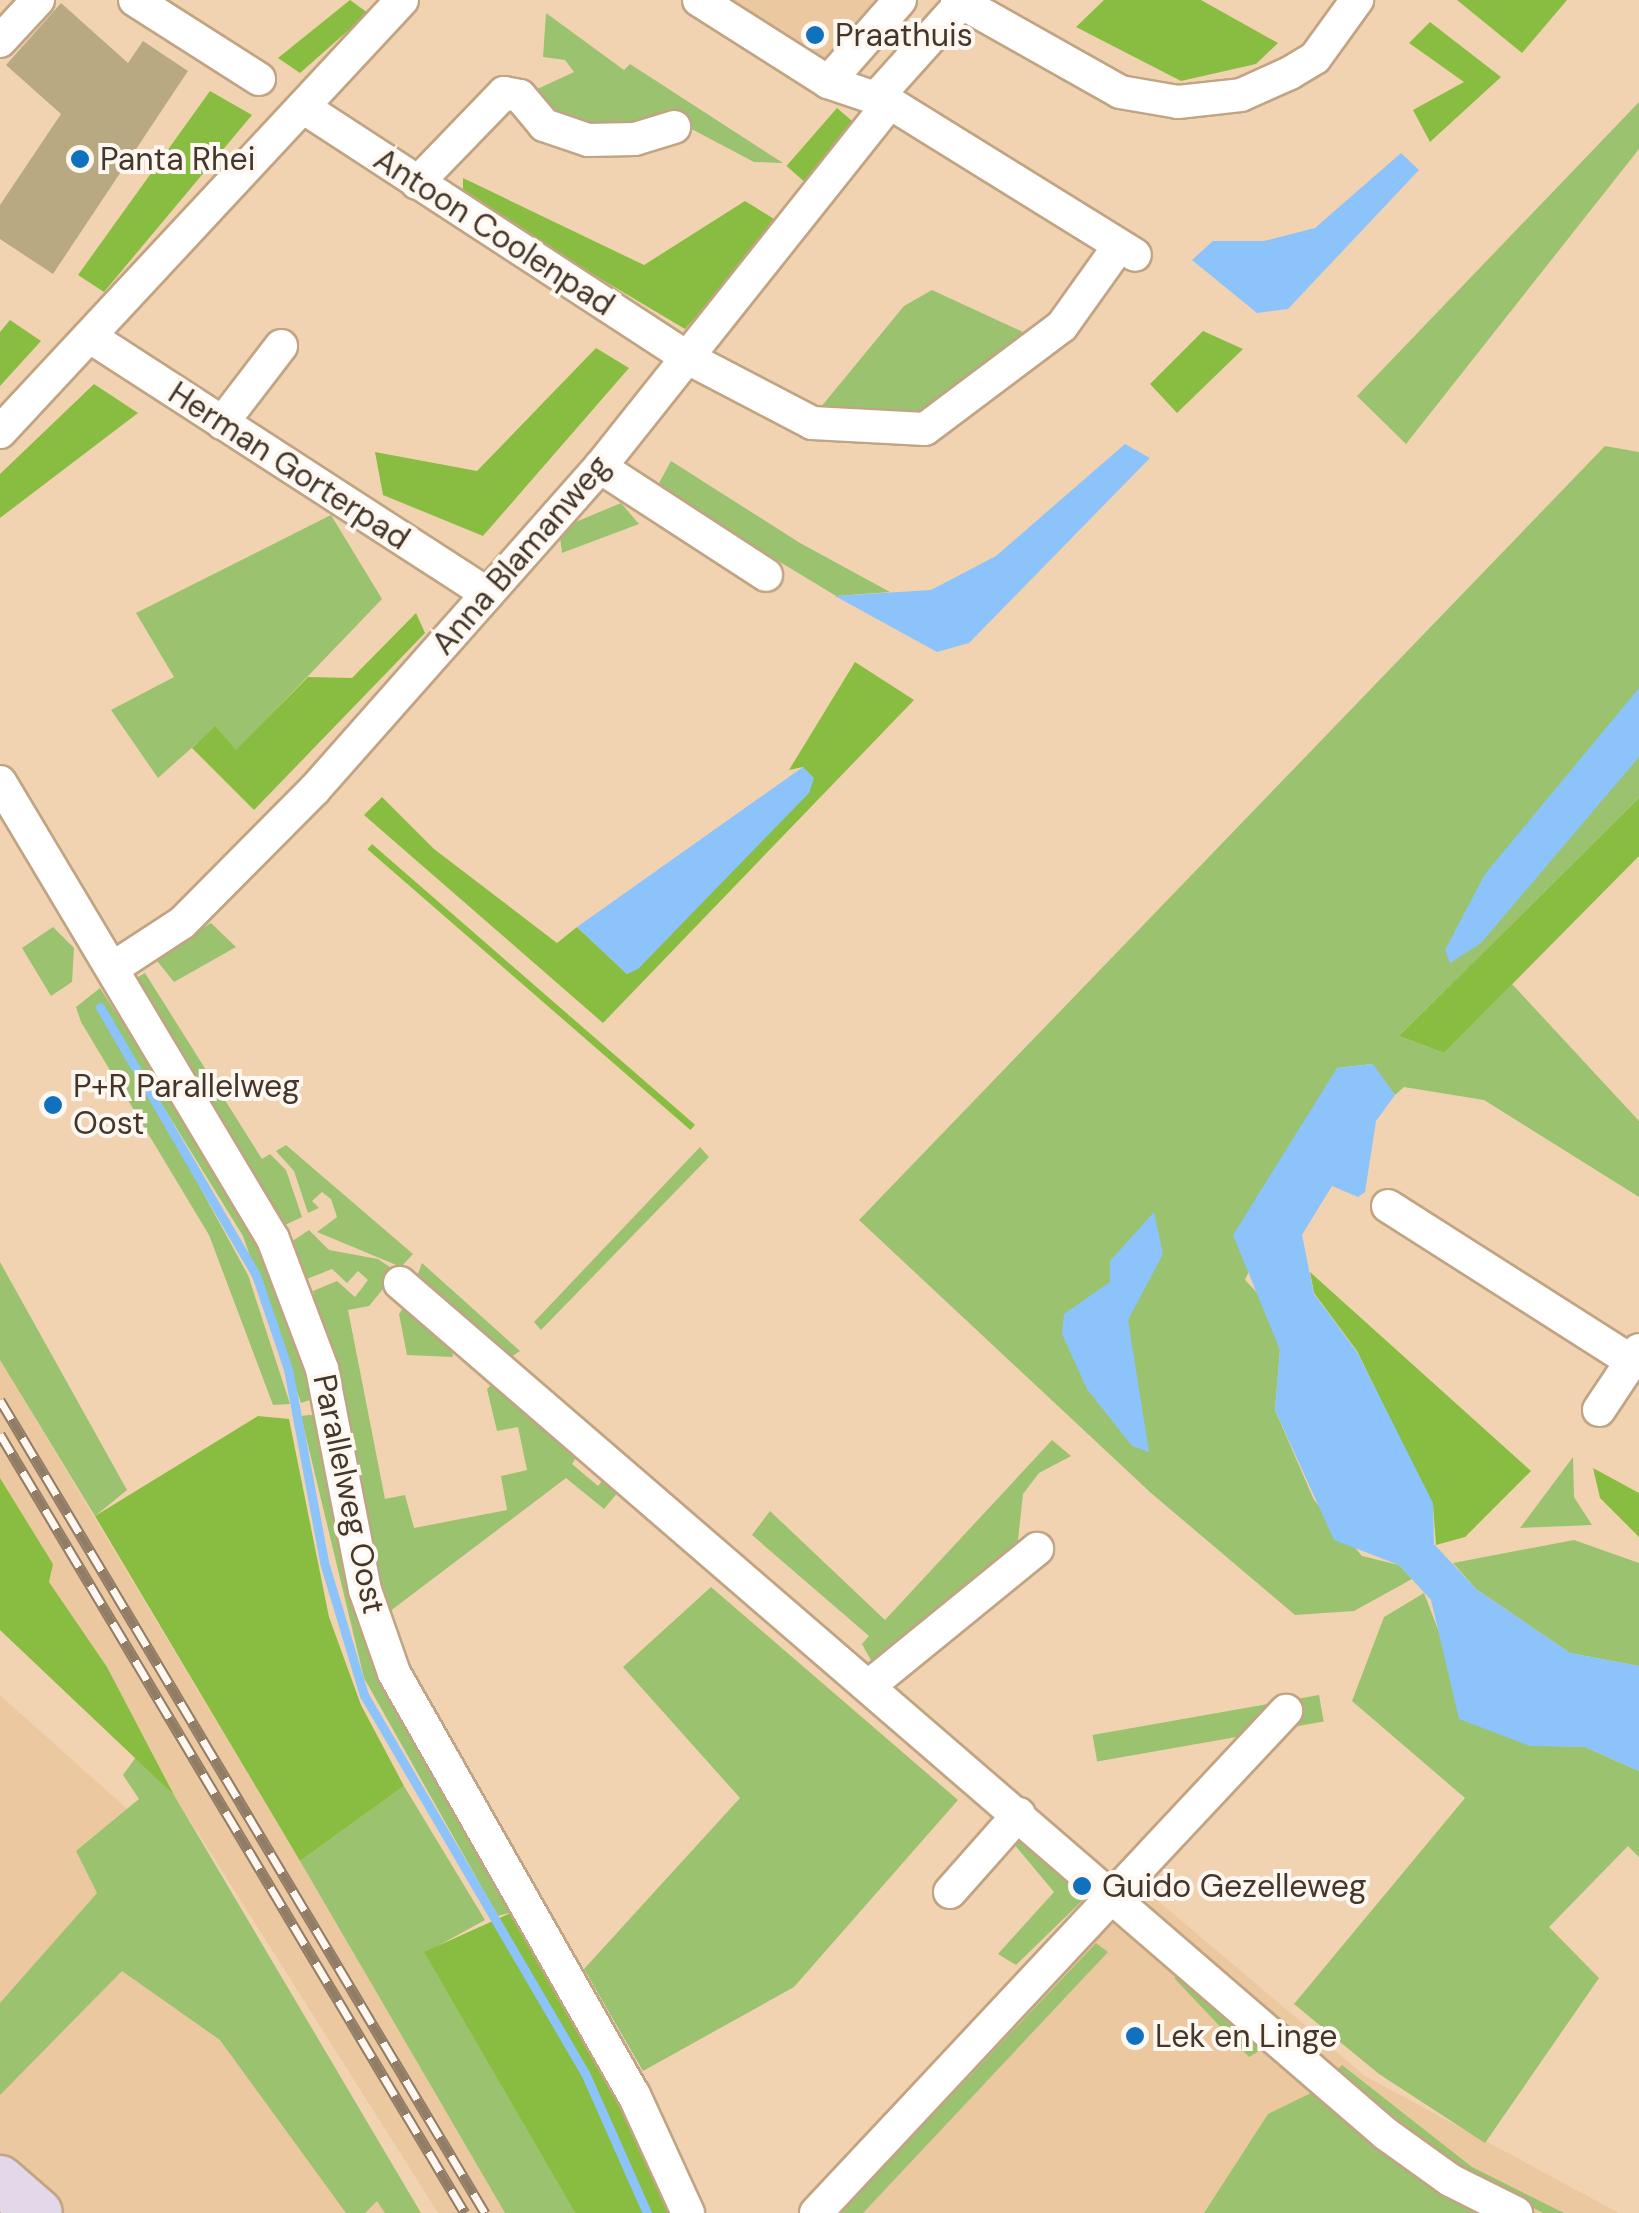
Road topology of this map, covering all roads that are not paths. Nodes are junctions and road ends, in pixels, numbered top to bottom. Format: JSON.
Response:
{"nodes":[{"id":1,"x":38,"y":0,"type":"edge"},
{"id":2,"x":135,"y":0,"type":"edge"},
{"id":3,"x":402,"y":0,"type":"edge"},
{"id":4,"x":700,"y":0,"type":"edge"},
{"id":5,"x":900,"y":0,"type":"edge"},
{"id":6,"x":1357,"y":0,"type":"edge"},
{"id":7,"x":961,"y":1,"type":"edge"},
{"id":8,"x":0,"y":40,"type":"edge"},
{"id":9,"x":259,"y":79,"type":"dead end"},
{"id":10,"x":828,"y":82,"type":"junction"},
{"id":11,"x":884,"y":100,"type":"junction"},
{"id":12,"x":302,"y":107,"type":"junction"},
{"id":13,"x":674,"y":127,"type":"dead end"},
{"id":14,"x":417,"y":183,"type":"junction"},
{"id":15,"x":92,"y":338,"type":"junction"},
{"id":16,"x":282,"y":346,"type":"dead end"},
{"id":17,"x":686,"y":357,"type":"junction"},
{"id":18,"x":222,"y":423,"type":"junction"},
{"id":19,"x":0,"y":432,"type":"edge"},
{"id":20,"x":600,"y":467,"type":"junction"},
{"id":21,"x":766,"y":575,"type":"dead end"},
{"id":22,"x":487,"y":594,"type":"junction"},
{"id":23,"x":0,"y":782,"type":"edge"},
{"id":24,"x":113,"y":968,"type":"junction"},
{"id":25,"x":1388,"y":1206,"type":"dead end"},
{"id":26,"x":400,"y":1284,"type":"dead end"},
{"id":27,"x":1635,"y":1355,"type":"edge"},
{"id":28,"x":1600,"y":1410,"type":"dead end"},
{"id":29,"x":1037,"y":1549,"type":"dead end"},
{"id":30,"x":869,"y":1686,"type":"junction"},
{"id":31,"x":1286,"y":1711,"type":"dead end"},
{"id":32,"x":1019,"y":1814,"type":"junction"},
{"id":33,"x":950,"y":1892,"type":"dead end"},
{"id":34,"x":1115,"y":1895,"type":"junction"},
{"id":35,"x":0,"y":2180,"type":"edge"},
{"id":36,"x":38,"y":2213,"type":"edge"},
{"id":37,"x":688,"y":2213,"type":"edge"},
{"id":38,"x":816,"y":2213,"type":"edge"},
{"id":39,"x":1516,"y":2213,"type":"edge"}],
"edges":[{"from":1,"to":8,"type":"street"},
{"from":2,"to":9,"type":"street"},
{"from":3,"to":12,"type":"street"},
{"from":4,"to":10,"type":"street"},
{"from":5,"to":10,"type":"street"},
{"from":6,"to":7,"type":"street"},
{"from":7,"to":11,"type":"street","name":"Anna Blamanweg"},
{"from":10,"to":11,"type":"street"},
{"from":11,"to":17,"type":"street","name":"Anna Blamanweg"},
{"from":11,"to":17,"type":"street","name":"Antoon Coolenpad"},
{"from":12,"to":14,"type":"street","name":"Antoon Coolenpad"},
{"from":12,"to":15,"type":"street"},
{"from":13,"to":14,"type":"street"},
{"from":14,"to":17,"type":"street","name":"Antoon Coolenpad"},
{"from":15,"to":18,"type":"street","name":"Herman Gorterpad"},
{"from":15,"to":19,"type":"street"},
{"from":16,"to":18,"type":"street"},
{"from":17,"to":20,"type":"street","name":"Anna Blamanweg"},
{"from":18,"to":22,"type":"street","name":"Herman Gorterpad"},
{"from":20,"to":21,"type":"street"},
{"from":20,"to":22,"type":"street","name":"Anna Blamanweg"},
{"from":22,"to":24,"type":"street","name":"Anna Blamanweg"},
{"from":23,"to":24,"type":"street","name":"Parallelweg Oost"},
{"from":24,"to":37,"type":"street","name":"Parallelweg Oost"},
{"from":25,"to":27,"type":"street"},
{"from":26,"to":30,"type":"street"},
{"from":27,"to":28,"type":"street"},
{"from":29,"to":30,"type":"street"},
{"from":30,"to":32,"type":"street"},
{"from":31,"to":34,"type":"street"},
{"from":32,"to":33,"type":"street"},
{"from":32,"to":34,"type":"street"},
{"from":34,"to":38,"type":"street"},
{"from":34,"to":39,"type":"street"},
{"from":35,"to":36,"type":"street"}]}
